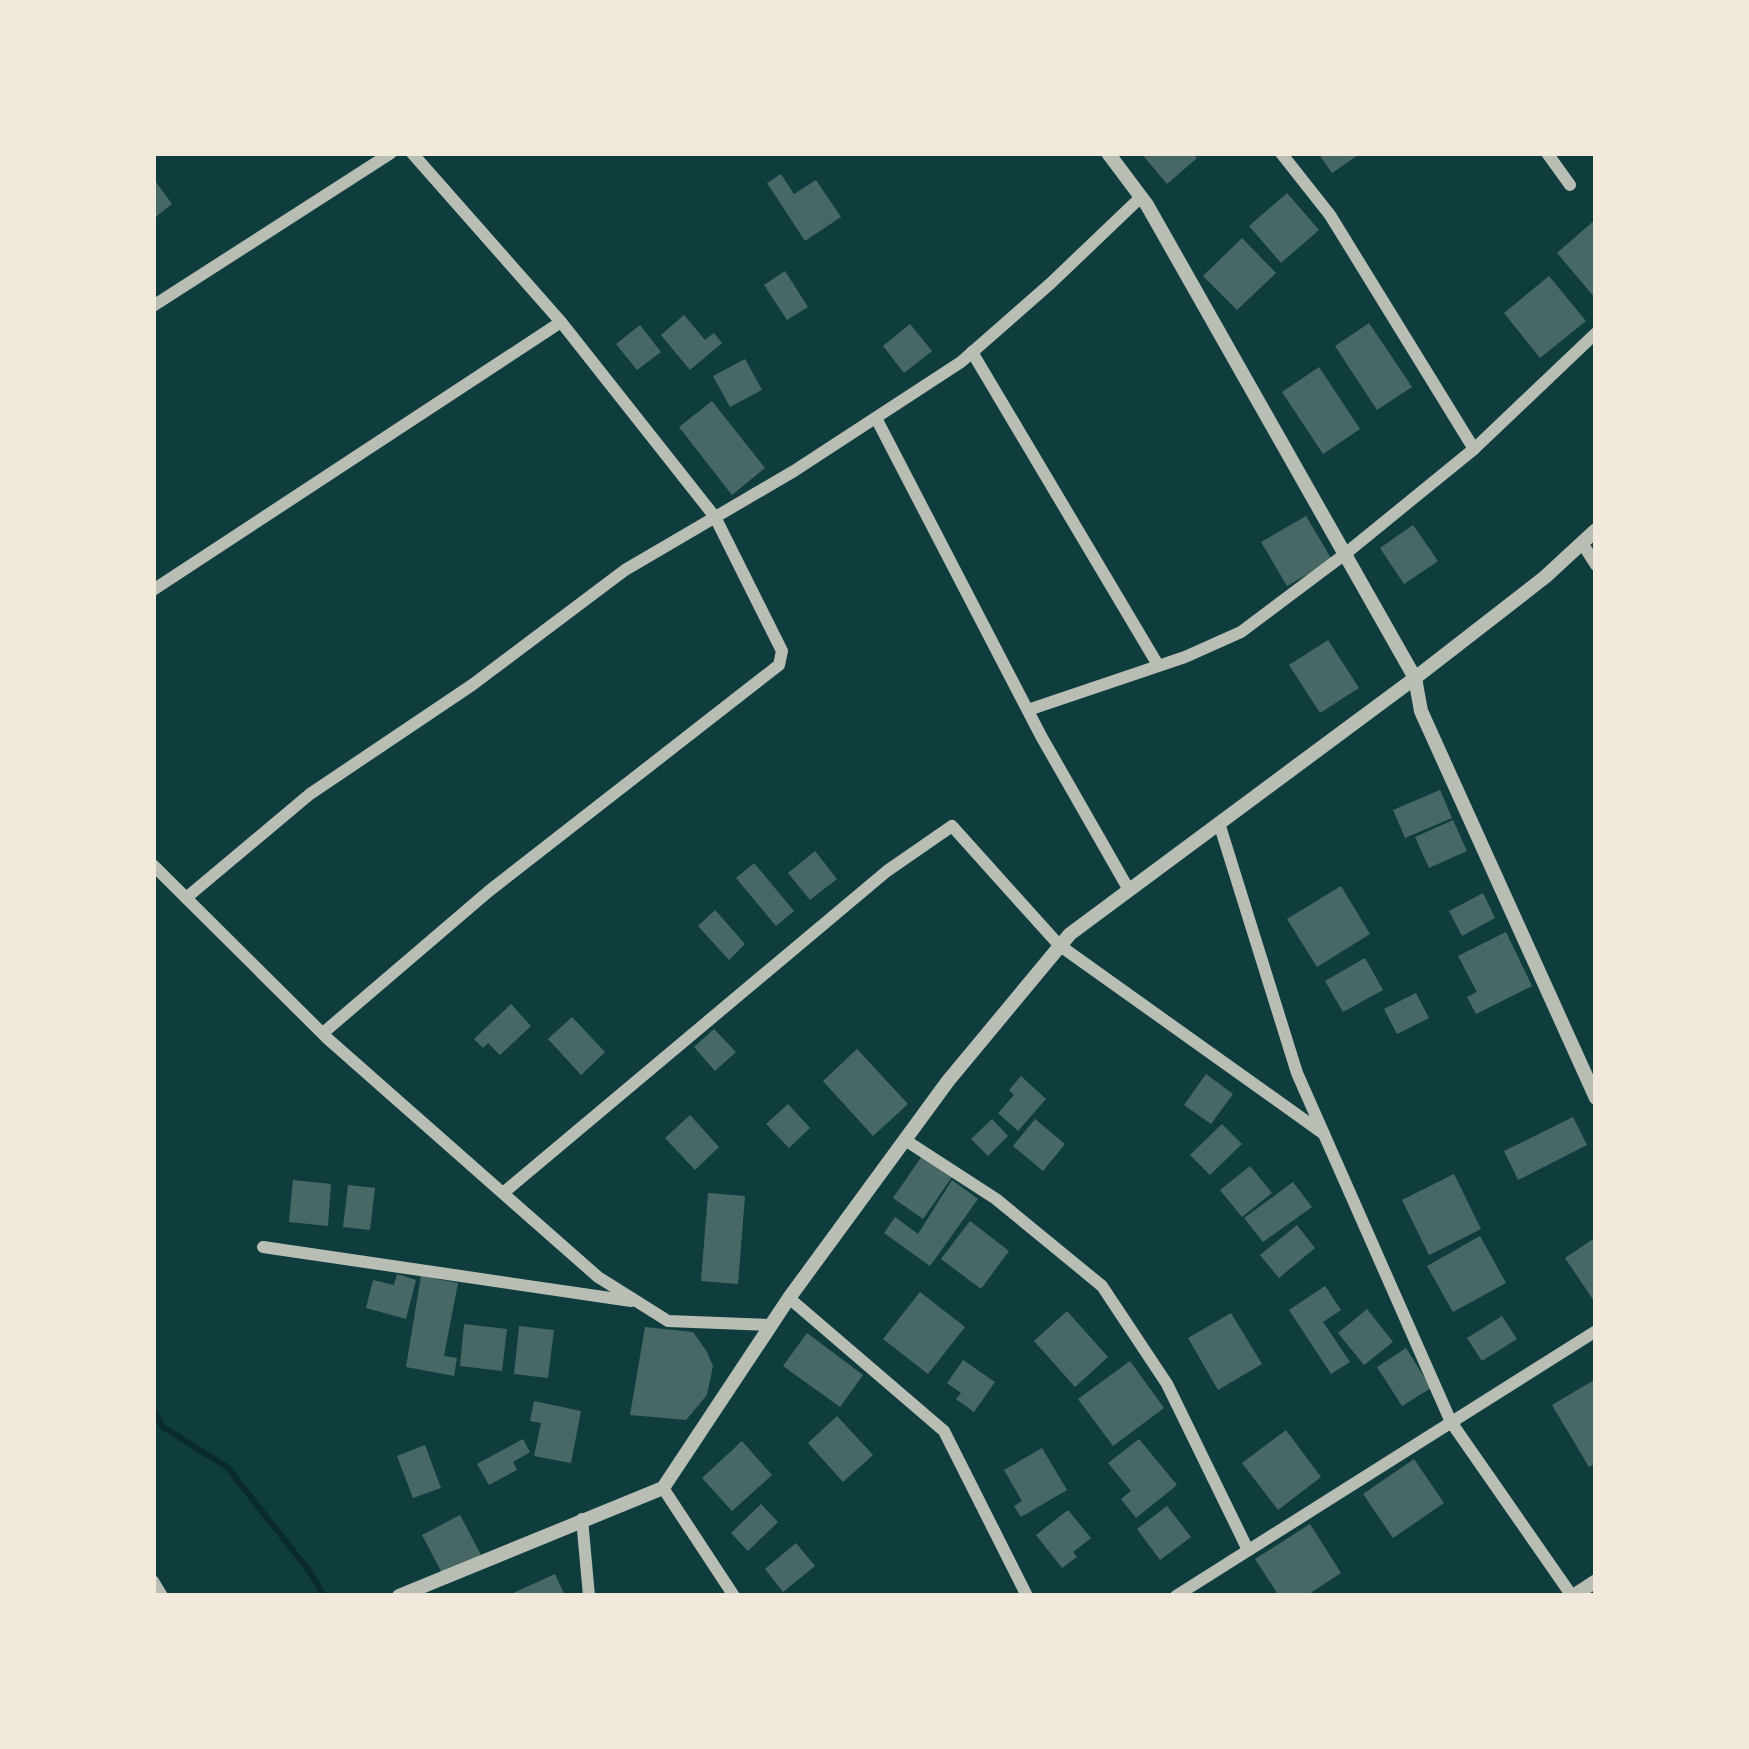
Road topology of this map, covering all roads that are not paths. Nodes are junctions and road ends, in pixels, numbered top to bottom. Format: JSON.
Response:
{"nodes":[{"id":1,"x":391,"y":153,"type":"edge"},
{"id":2,"x":412,"y":153,"type":"edge"},
{"id":3,"x":1108,"y":153,"type":"edge"},
{"id":4,"x":1281,"y":153,"type":"edge"},
{"id":5,"x":1546,"y":153,"type":"edge"},
{"id":6,"x":1570,"y":185,"type":"dead end"},
{"id":7,"x":1141,"y":196,"type":"junction"},
{"id":8,"x":153,"y":306,"type":"edge"},
{"id":9,"x":561,"y":322,"type":"junction"},
{"id":10,"x":1596,"y":333,"type":"edge"},
{"id":11,"x":972,"y":352,"type":"junction"},
{"id":12,"x":876,"y":418,"type":"junction"},
{"id":13,"x":1474,"y":449,"type":"junction"},
{"id":14,"x":715,"y":517,"type":"junction"},
{"id":15,"x":1596,"y":530,"type":"edge"},
{"id":16,"x":1582,"y":543,"type":"junction"},
{"id":17,"x":1345,"y":554,"type":"junction"},
{"id":18,"x":1596,"y":565,"type":"edge"},
{"id":19,"x":153,"y":590,"type":"edge"},
{"id":20,"x":1158,"y":665,"type":"junction"},
{"id":21,"x":1415,"y":678,"type":"junction"},
{"id":22,"x":1028,"y":710,"type":"junction"},
{"id":23,"x":1219,"y":824,"type":"junction"},
{"id":24,"x":153,"y":865,"type":"edge"},
{"id":25,"x":1129,"y":890,"type":"junction"},
{"id":26,"x":186,"y":898,"type":"junction"},
{"id":27,"x":1059,"y":945,"type":"junction"},
{"id":28,"x":323,"y":1033,"type":"junction"},
{"id":29,"x":1596,"y":1098,"type":"edge"},
{"id":30,"x":1324,"y":1134,"type":"junction"},
{"id":31,"x":905,"y":1140,"type":"junction"},
{"id":32,"x":502,"y":1193,"type":"junction"},
{"id":33,"x":263,"y":1247,"type":"dead end"},
{"id":34,"x":789,"y":1298,"type":"junction"},
{"id":35,"x":638,"y":1302,"type":"junction"},
{"id":36,"x":771,"y":1325,"type":"junction"},
{"id":37,"x":1596,"y":1331,"type":"edge"},
{"id":38,"x":1450,"y":1422,"type":"junction"},
{"id":39,"x":663,"y":1487,"type":"junction"},
{"id":40,"x":582,"y":1519,"type":"junction"},
{"id":41,"x":1248,"y":1550,"type":"junction"},
{"id":42,"x":153,"y":1581,"type":"edge"},
{"id":43,"x":1596,"y":1581,"type":"edge"},
{"id":44,"x":162,"y":1596,"type":"edge"},
{"id":45,"x":399,"y":1596,"type":"edge"},
{"id":46,"x":589,"y":1596,"type":"edge"},
{"id":47,"x":734,"y":1596,"type":"edge"},
{"id":48,"x":1027,"y":1596,"type":"edge"},
{"id":49,"x":1176,"y":1596,"type":"edge"},
{"id":50,"x":1572,"y":1596,"type":"edge"}],
"edges":[{"from":1,"to":8,"type":"street"},
{"from":2,"to":9,"type":"street"},
{"from":3,"to":7,"type":"street"},
{"from":4,"to":13,"type":"street"},
{"from":5,"to":6,"type":"street"},
{"from":7,"to":11,"type":"street"},
{"from":7,"to":17,"type":"street"},
{"from":9,"to":14,"type":"street"},
{"from":9,"to":19,"type":"street"},
{"from":10,"to":13,"type":"street"},
{"from":11,"to":12,"type":"street"},
{"from":11,"to":20,"type":"street"},
{"from":12,"to":14,"type":"street"},
{"from":12,"to":22,"type":"street"},
{"from":13,"to":17,"type":"street"},
{"from":14,"to":26,"type":"street"},
{"from":14,"to":28,"type":"street"},
{"from":15,"to":16,"type":"street"},
{"from":16,"to":18,"type":"street"},
{"from":16,"to":21,"type":"street"},
{"from":17,"to":20,"type":"street"},
{"from":17,"to":21,"type":"street"},
{"from":20,"to":22,"type":"street"},
{"from":21,"to":23,"type":"street"},
{"from":21,"to":29,"type":"street"},
{"from":22,"to":25,"type":"street"},
{"from":23,"to":25,"type":"street"},
{"from":23,"to":30,"type":"street"},
{"from":24,"to":26,"type":"street"},
{"from":25,"to":27,"type":"street"},
{"from":26,"to":28,"type":"street"},
{"from":27,"to":30,"type":"street"},
{"from":27,"to":31,"type":"street"},
{"from":27,"to":32,"type":"street"},
{"from":28,"to":32,"type":"street"},
{"from":30,"to":38,"type":"street"},
{"from":31,"to":34,"type":"street"},
{"from":31,"to":41,"type":"street"},
{"from":32,"to":35,"type":"street"},
{"from":33,"to":35,"type":"street"},
{"from":34,"to":36,"type":"street"},
{"from":34,"to":48,"type":"street"},
{"from":35,"to":36,"type":"street"},
{"from":36,"to":39,"type":"street"},
{"from":37,"to":38,"type":"street"},
{"from":38,"to":41,"type":"street"},
{"from":38,"to":50,"type":"street"},
{"from":39,"to":40,"type":"street"},
{"from":39,"to":47,"type":"street"},
{"from":40,"to":45,"type":"street"},
{"from":40,"to":46,"type":"street"},
{"from":41,"to":49,"type":"street"},
{"from":42,"to":44,"type":"street"},
{"from":43,"to":50,"type":"street"}]}
